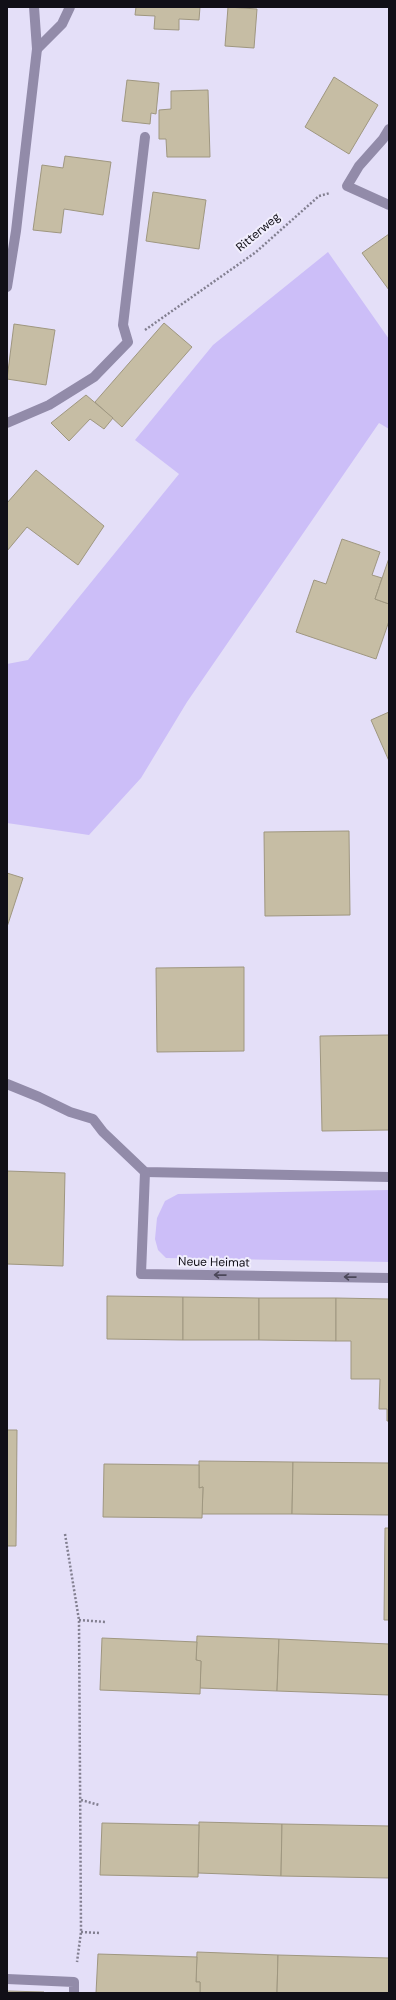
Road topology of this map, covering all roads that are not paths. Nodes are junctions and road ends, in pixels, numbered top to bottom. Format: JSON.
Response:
{"nodes":[{"id":1,"x":34,"y":7,"type":"edge"},
{"id":2,"x":70,"y":7,"type":"edge"},
{"id":3,"x":37,"y":49,"type":"junction"},
{"id":4,"x":389,"y":129,"type":"edge"},
{"id":5,"x":146,"y":138,"type":"dead end"},
{"id":6,"x":389,"y":205,"type":"edge"},
{"id":7,"x":7,"y":287,"type":"edge"},
{"id":8,"x":7,"y":423,"type":"edge"},
{"id":9,"x":7,"y":1084,"type":"edge"},
{"id":10,"x":145,"y":1172,"type":"junction"},
{"id":11,"x":389,"y":1177,"type":"edge"},
{"id":12,"x":389,"y":1278,"type":"edge"},
{"id":13,"x":7,"y":1979,"type":"edge"},
{"id":14,"x":74,"y":1988,"type":"edge"}],
"edges":[{"from":1,"to":3,"type":"street"},
{"from":2,"to":3,"type":"street"},
{"from":3,"to":7,"type":"street"},
{"from":4,"to":6,"type":"street"},
{"from":5,"to":8,"type":"street"},
{"from":9,"to":10,"type":"street"},
{"from":10,"to":11,"type":"street"},
{"from":12,"to":10,"type":"street","name":"Neue Heimat","one_way":true},
{"from":13,"to":14,"type":"street"}]}
